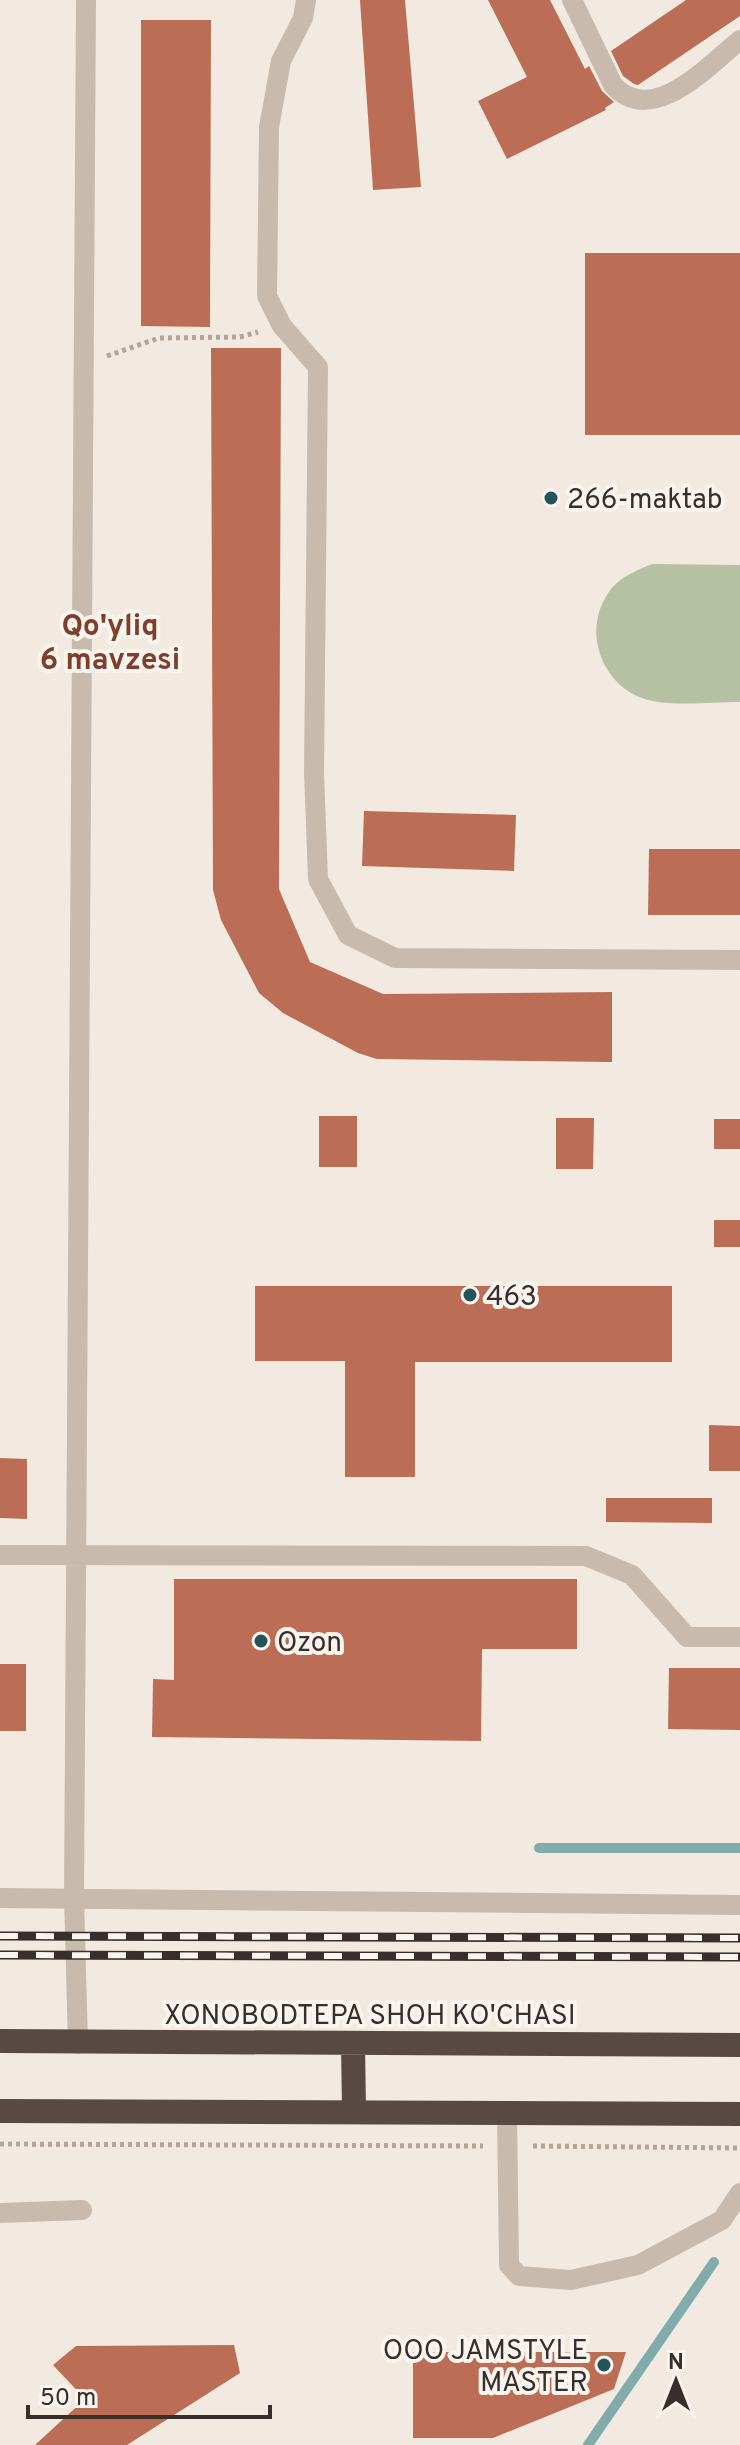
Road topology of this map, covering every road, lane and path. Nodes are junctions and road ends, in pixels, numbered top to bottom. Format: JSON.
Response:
{"nodes":[{"id":1,"x":86,"y":0,"type":"edge"},
{"id":2,"x":306,"y":0,"type":"edge"},
{"id":3,"x":572,"y":0,"type":"edge"},
{"id":4,"x":740,"y":40,"type":"edge"},
{"id":5,"x":282,"y":326,"type":"junction"},
{"id":6,"x":85,"y":364,"type":"junction"},
{"id":7,"x":740,"y":960,"type":"edge"},
{"id":8,"x":76,"y":1554,"type":"junction"},
{"id":9,"x":0,"y":1555,"type":"edge"},
{"id":10,"x":740,"y":1637,"type":"edge"},
{"id":11,"x":74,"y":1897,"type":"junction"},
{"id":12,"x":0,"y":1898,"type":"edge"},
{"id":13,"x":740,"y":1905,"type":"edge"},
{"id":14,"x":0,"y":2041,"type":"edge"},
{"id":15,"x":353,"y":2043,"type":"junction"},
{"id":16,"x":78,"y":2044,"type":"junction"},
{"id":17,"x":740,"y":2045,"type":"edge"},
{"id":18,"x":0,"y":2111,"type":"edge"},
{"id":19,"x":354,"y":2112,"type":"junction"},
{"id":20,"x":507,"y":2113,"type":"junction"},
{"id":21,"x":740,"y":2114,"type":"edge"},
{"id":22,"x":0,"y":2144,"type":"edge"},
{"id":23,"x":507,"y":2146,"type":"junction"},
{"id":24,"x":740,"y":2148,"type":"edge"},
{"id":25,"x":740,"y":2193,"type":"edge"},
{"id":26,"x":82,"y":2210,"type":"dead end"},
{"id":27,"x":0,"y":2213,"type":"edge"}],
"edges":[{"from":1,"to":6,"type":"street"},
{"from":2,"to":5,"type":"street"},
{"from":3,"to":4,"type":"street"},
{"from":5,"to":6,"type":"path"},
{"from":5,"to":7,"type":"street"},
{"from":6,"to":8,"type":"street"},
{"from":8,"to":9,"type":"street"},
{"from":8,"to":10,"type":"street"},
{"from":8,"to":11,"type":"street"},
{"from":11,"to":12,"type":"street"},
{"from":11,"to":13,"type":"street"},
{"from":11,"to":16,"type":"street"},
{"from":14,"to":16,"type":"highway","name":"XONOBODTEPA SHOH KO'CHASI"},
{"from":15,"to":16,"type":"highway","name":"XONOBODTEPA SHOH KO'CHASI"},
{"from":15,"to":17,"type":"highway","name":"XONOBODTEPA SHOH KO'CHASI"},
{"from":15,"to":19,"type":"highway"},
{"from":18,"to":19,"type":"highway"},
{"from":19,"to":20,"type":"highway"},
{"from":20,"to":21,"type":"highway"},
{"from":20,"to":23,"type":"street"},
{"from":22,"to":23,"type":"path"},
{"from":23,"to":24,"type":"path"},
{"from":23,"to":25,"type":"street"},
{"from":26,"to":27,"type":"street"}]}
